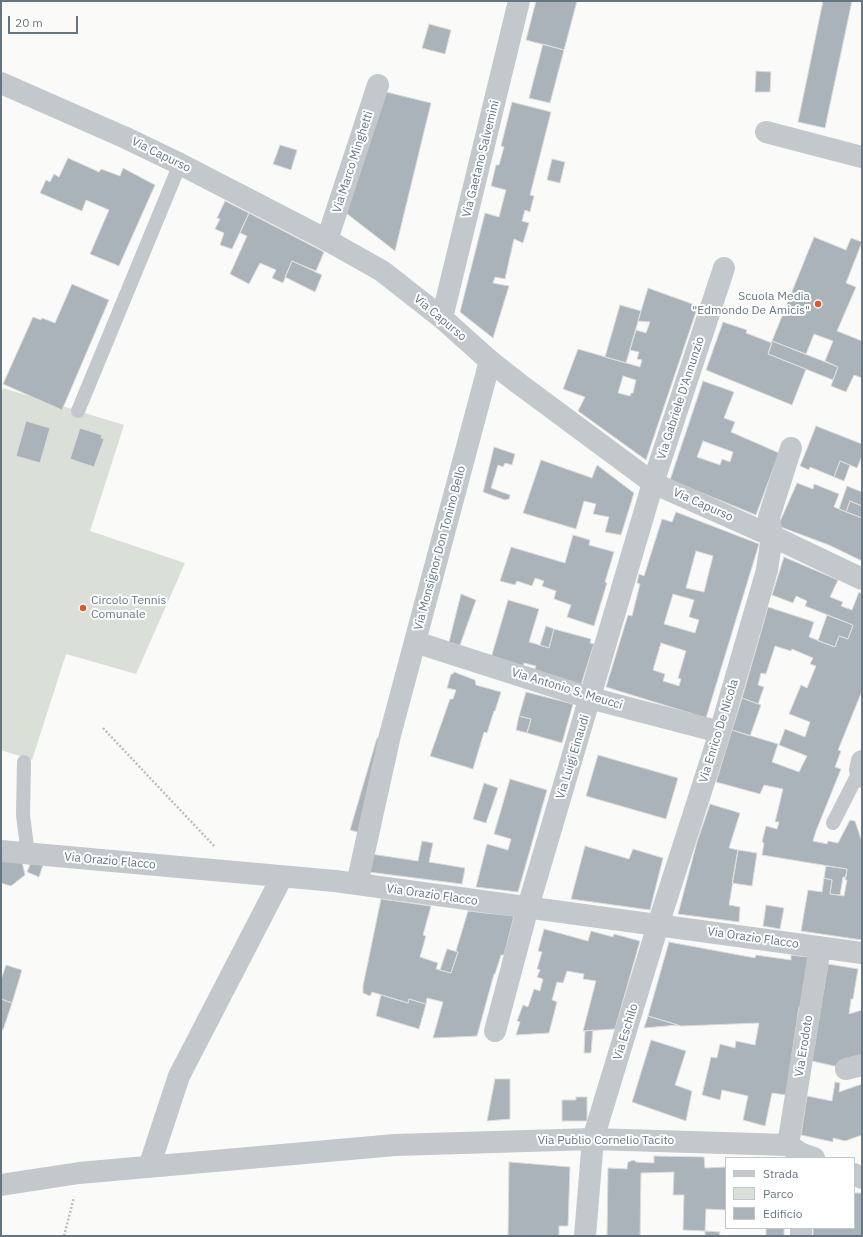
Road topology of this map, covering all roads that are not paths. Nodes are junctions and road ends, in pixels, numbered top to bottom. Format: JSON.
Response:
{"nodes":[{"id":1,"x":519,"y":1,"type":"edge"},
{"id":2,"x":1,"y":83,"type":"edge"},
{"id":3,"x":378,"y":85,"type":"dead end"},
{"id":4,"x":766,"y":132,"type":"dead end"},
{"id":5,"x":862,"y":157,"type":"edge"},
{"id":6,"x":180,"y":164,"type":"junction"},
{"id":7,"x":328,"y":240,"type":"junction"},
{"id":8,"x":724,"y":268,"type":"dead end"},
{"id":9,"x":442,"y":318,"type":"junction"},
{"id":10,"x":490,"y":360,"type":"junction"},
{"id":11,"x":78,"y":411,"type":"dead end"},
{"id":12,"x":791,"y":448,"type":"dead end"},
{"id":13,"x":653,"y":483,"type":"junction"},
{"id":14,"x":772,"y":536,"type":"junction"},
{"id":15,"x":862,"y":579,"type":"edge"},
{"id":16,"x":415,"y":642,"type":"junction"},
{"id":17,"x":590,"y":698,"type":"junction"},
{"id":18,"x":720,"y":732,"type":"junction"},
{"id":19,"x":24,"y":762,"type":"dead end"},
{"id":20,"x":861,"y":769,"type":"edge"},
{"id":21,"x":833,"y":823,"type":"dead end"},
{"id":22,"x":1,"y":851,"type":"edge"},
{"id":23,"x":28,"y":854,"type":"junction"},
{"id":24,"x":282,"y":877,"type":"junction"},
{"id":25,"x":357,"y":884,"type":"junction"},
{"id":26,"x":528,"y":907,"type":"junction"},
{"id":27,"x":658,"y":925,"type":"junction"},
{"id":28,"x":820,"y":947,"type":"junction"},
{"id":29,"x":862,"y":952,"type":"edge"},
{"id":30,"x":495,"y":1031,"type":"dead end"},
{"id":31,"x":593,"y":1138,"type":"junction"},
{"id":32,"x":801,"y":1153,"type":"edge"},
{"id":33,"x":148,"y":1167,"type":"junction"},
{"id":34,"x":1,"y":1185,"type":"edge"},
{"id":35,"x":584,"y":1236,"type":"edge"}],
"edges":[{"from":1,"to":9,"type":"street","name":"Via Gaetano Salvemini"},
{"from":2,"to":6,"type":"street","name":"Via Capurso"},
{"from":3,"to":7,"type":"street","name":"Via Marco Minghetti"},
{"from":4,"to":5,"type":"street"},
{"from":6,"to":7,"type":"street","name":"Via Capurso"},
{"from":6,"to":11,"type":"lane"},
{"from":7,"to":9,"type":"street","name":"Via Capurso"},
{"from":8,"to":13,"type":"street","name":"Via Gabriele D'Annunzio"},
{"from":9,"to":10,"type":"street","name":"Via Capurso"},
{"from":10,"to":13,"type":"street","name":"Via Capurso"},
{"from":10,"to":16,"type":"street","name":"Via Monsignor Don Tonino Bello"},
{"from":12,"to":14,"type":"street","name":"Via Enrico De Nicola"},
{"from":13,"to":14,"type":"street","name":"Via Capurso"},
{"from":13,"to":17,"type":"street","name":"Via Luigi Einaudi"},
{"from":14,"to":15,"type":"street","name":"Via Capurso"},
{"from":14,"to":18,"type":"street","name":"Via Enrico De Nicola"},
{"from":16,"to":17,"type":"street","name":"Via Antonio S. Meucci"},
{"from":16,"to":25,"type":"street","name":"Via Monsignor Don Tonino Bello"},
{"from":17,"to":18,"type":"street","name":"Via Antonio S. Meucci"},
{"from":17,"to":26,"type":"street","name":"Via Luigi Einaudi"},
{"from":18,"to":27,"type":"street","name":"Via Enrico De Nicola"},
{"from":19,"to":23,"type":"lane"},
{"from":20,"to":21,"type":"lane"},
{"from":22,"to":23,"type":"street","name":"Via Orazio Flacco"},
{"from":23,"to":24,"type":"street","name":"Via Orazio Flacco"},
{"from":24,"to":25,"type":"street","name":"Via Orazio Flacco"},
{"from":24,"to":33,"type":"street"},
{"from":25,"to":26,"type":"street","name":"Via Orazio Flacco"},
{"from":26,"to":27,"type":"street","name":"Via Orazio Flacco"},
{"from":26,"to":30,"type":"street","name":"Via Luigi Einaudi"},
{"from":27,"to":28,"type":"street","name":"Via Orazio Flacco"},
{"from":27,"to":31,"type":"street","name":"Via Eschilo"},
{"from":28,"to":29,"type":"street","name":"Via Orazio Flacco"},
{"from":28,"to":32,"type":"street","name":"Via Erodoto"},
{"from":31,"to":32,"type":"street","name":"Via Publio Cornelio Tacito"},
{"from":31,"to":33,"type":"street","name":"Via Publio Cornelio Tacito"},
{"from":31,"to":35,"type":"street","name":"Via Eschilo"},
{"from":33,"to":34,"type":"street","name":"Via Publio Cornelio Tacito"}]}
